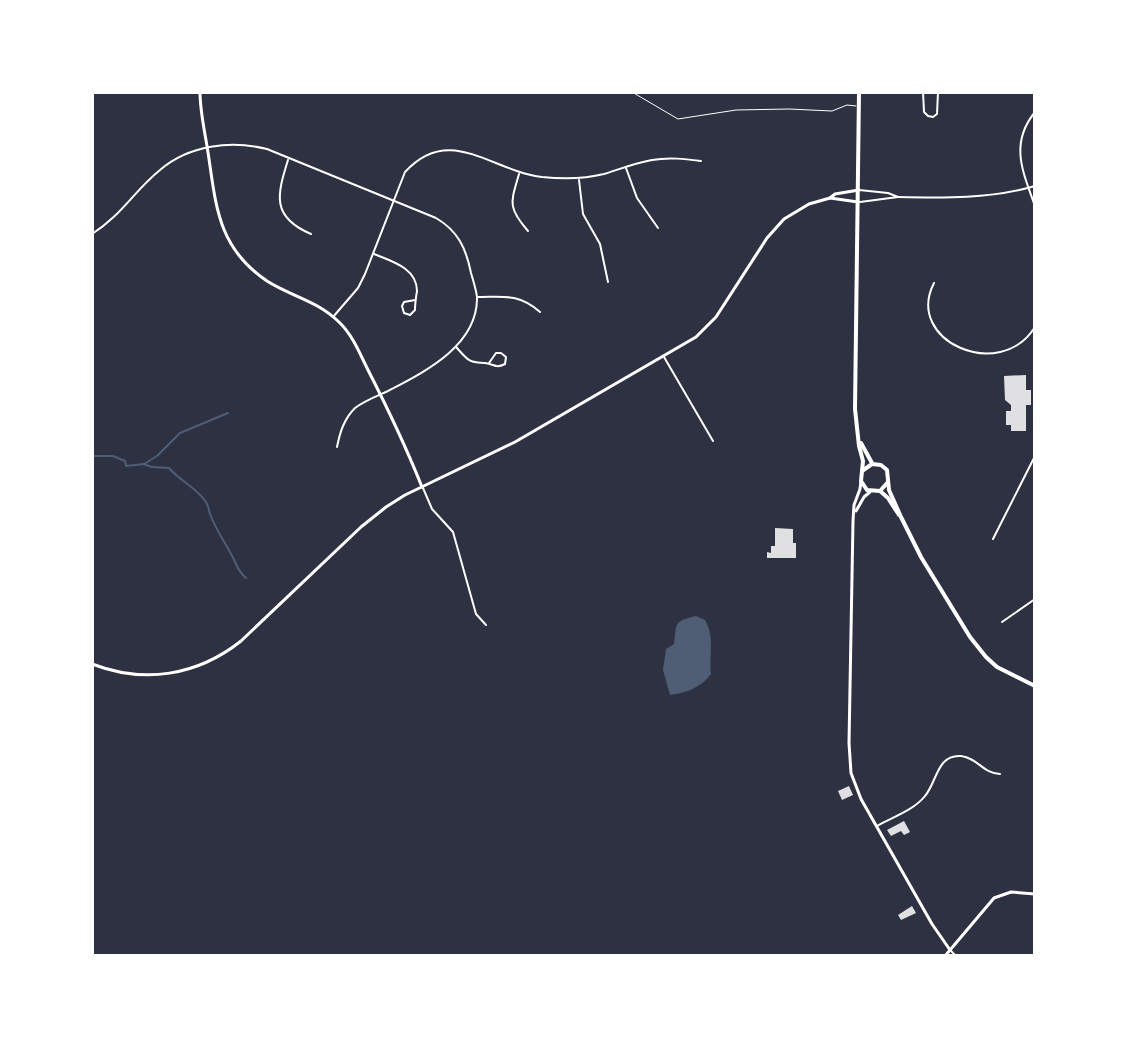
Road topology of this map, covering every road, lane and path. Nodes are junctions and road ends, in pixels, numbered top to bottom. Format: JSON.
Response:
{"nodes":[{"id":1,"x":200,"y":92,"type":"edge"},
{"id":2,"x":632,"y":92,"type":"edge"},
{"id":3,"x":859,"y":92,"type":"edge"},
{"id":4,"x":923,"y":92,"type":"edge"},
{"id":5,"x":938,"y":92,"type":"edge"},
{"id":6,"x":859,"y":106,"type":"junction"},
{"id":7,"x":1035,"y":112,"type":"edge"},
{"id":8,"x":207,"y":147,"type":"junction"},
{"id":9,"x":289,"y":159,"type":"junction"},
{"id":10,"x":701,"y":161,"type":"dead end"},
{"id":11,"x":625,"y":167,"type":"junction"},
{"id":12,"x":519,"y":173,"type":"junction"},
{"id":13,"x":579,"y":178,"type":"junction"},
{"id":14,"x":1035,"y":186,"type":"edge"},
{"id":15,"x":1028,"y":188,"type":"junction"},
{"id":16,"x":859,"y":190,"type":"junction"},
{"id":17,"x":898,"y":197,"type":"junction"},
{"id":18,"x":830,"y":198,"type":"junction"},
{"id":19,"x":394,"y":202,"type":"junction"},
{"id":20,"x":858,"y":202,"type":"junction"},
{"id":21,"x":1035,"y":206,"type":"edge"},
{"id":22,"x":658,"y":228,"type":"dead end"},
{"id":23,"x":528,"y":231,"type":"dead end"},
{"id":24,"x":92,"y":234,"type":"edge"},
{"id":25,"x":311,"y":234,"type":"dead end"},
{"id":26,"x":373,"y":254,"type":"junction"},
{"id":27,"x":608,"y":282,"type":"dead end"},
{"id":28,"x":934,"y":283,"type":"dead end"},
{"id":29,"x":477,"y":297,"type":"junction"},
{"id":30,"x":415,"y":300,"type":"dead end"},
{"id":31,"x":540,"y":312,"type":"dead end"},
{"id":32,"x":333,"y":317,"type":"junction"},
{"id":33,"x":1035,"y":327,"type":"edge"},
{"id":34,"x":455,"y":346,"type":"junction"},
{"id":35,"x":664,"y":356,"type":"junction"},
{"id":36,"x":489,"y":363,"type":"dead end"},
{"id":37,"x":380,"y":394,"type":"junction"},
{"id":38,"x":858,"y":437,"type":"junction"},
{"id":39,"x":713,"y":441,"type":"dead end"},
{"id":40,"x":337,"y":447,"type":"dead end"},
{"id":41,"x":1035,"y":456,"type":"edge"},
{"id":42,"x":872,"y":464,"type":"junction"},
{"id":43,"x":862,"y":471,"type":"junction"},
{"id":44,"x":861,"y":481,"type":"junction"},
{"id":45,"x":888,"y":482,"type":"junction"},
{"id":46,"x":422,"y":487,"type":"junction"},
{"id":47,"x":880,"y":491,"type":"junction"},
{"id":48,"x":871,"y":492,"type":"junction"},
{"id":49,"x":854,"y":514,"type":"junction"},
{"id":50,"x":901,"y":517,"type":"junction"},
{"id":51,"x":993,"y":539,"type":"dead end"},
{"id":52,"x":1035,"y":599,"type":"edge"},
{"id":53,"x":1002,"y":622,"type":"dead end"},
{"id":54,"x":486,"y":625,"type":"dead end"},
{"id":55,"x":92,"y":664,"type":"edge"},
{"id":56,"x":1035,"y":686,"type":"edge"},
{"id":57,"x":1000,"y":774,"type":"dead end"},
{"id":58,"x":876,"y":826,"type":"junction"},
{"id":59,"x":1035,"y":894,"type":"edge"},
{"id":60,"x":950,"y":950,"type":"junction"},
{"id":61,"x":945,"y":956,"type":"edge"},
{"id":62,"x":956,"y":956,"type":"edge"}],
"edges":[{"from":1,"to":8,"type":"street"},
{"from":2,"to":6,"type":"lane"},
{"from":3,"to":6,"type":"main road"},
{"from":4,"to":5,"type":"street"},
{"from":6,"to":16,"type":"main road"},
{"from":7,"to":15,"type":"street"},
{"from":8,"to":9,"type":"street"},
{"from":8,"to":24,"type":"street"},
{"from":8,"to":32,"type":"street"},
{"from":9,"to":19,"type":"street"},
{"from":9,"to":25,"type":"street"},
{"from":10,"to":11,"type":"street"},
{"from":11,"to":13,"type":"street"},
{"from":11,"to":22,"type":"street"},
{"from":12,"to":13,"type":"street"},
{"from":12,"to":19,"type":"street"},
{"from":12,"to":23,"type":"street"},
{"from":13,"to":27,"type":"street"},
{"from":14,"to":15,"type":"street"},
{"from":15,"to":17,"type":"street"},
{"from":15,"to":21,"type":"street"},
{"from":16,"to":17,"type":"street"},
{"from":16,"to":18,"type":"street"},
{"from":16,"to":20,"type":"main road"},
{"from":17,"to":20,"type":"street"},
{"from":18,"to":20,"type":"street"},
{"from":18,"to":35,"type":"street"},
{"from":19,"to":26,"type":"street"},
{"from":19,"to":29,"type":"street"},
{"from":20,"to":38,"type":"main road"},
{"from":26,"to":30,"type":"street"},
{"from":26,"to":32,"type":"street"},
{"from":28,"to":33,"type":"street"},
{"from":29,"to":31,"type":"street"},
{"from":29,"to":34,"type":"street"},
{"from":32,"to":37,"type":"street"},
{"from":34,"to":36,"type":"street"},
{"from":34,"to":37,"type":"street"},
{"from":35,"to":39,"type":"street"},
{"from":35,"to":46,"type":"street"},
{"from":37,"to":40,"type":"street"},
{"from":37,"to":46,"type":"street"},
{"from":38,"to":42,"type":"main road"},
{"from":38,"to":43,"type":"main road"},
{"from":41,"to":51,"type":"street"},
{"from":42,"to":43,"type":"main road"},
{"from":42,"to":45,"type":"main road"},
{"from":43,"to":44,"type":"main road"},
{"from":44,"to":48,"type":"main road"},
{"from":44,"to":49,"type":"street"},
{"from":45,"to":47,"type":"main road"},
{"from":45,"to":50,"type":"main road"},
{"from":46,"to":54,"type":"street"},
{"from":46,"to":55,"type":"street"},
{"from":47,"to":48,"type":"main road"},
{"from":47,"to":50,"type":"main road"},
{"from":48,"to":49,"type":"street"},
{"from":49,"to":58,"type":"street"},
{"from":50,"to":56,"type":"main road"},
{"from":52,"to":53,"type":"street"},
{"from":57,"to":58,"type":"street"},
{"from":58,"to":60,"type":"street"},
{"from":59,"to":60,"type":"street"},
{"from":60,"to":61,"type":"street"},
{"from":60,"to":62,"type":"street"}]}
